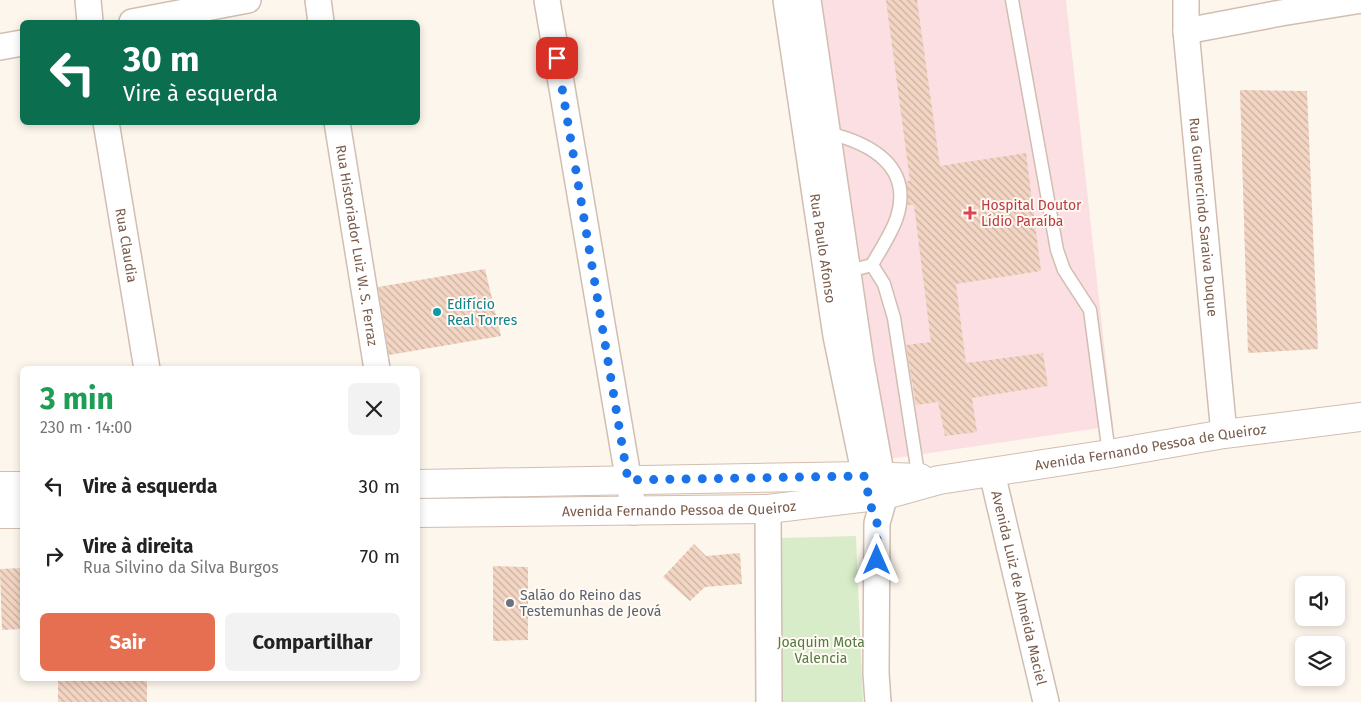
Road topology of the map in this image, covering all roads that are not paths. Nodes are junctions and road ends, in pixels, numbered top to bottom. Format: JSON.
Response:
{"nodes":[{"id":1,"x":88,"y":0,"type":"edge"},
{"id":2,"x":248,"y":0,"type":"edge"},
{"id":3,"x":318,"y":0,"type":"edge"},
{"id":4,"x":547,"y":0,"type":"edge"},
{"id":5,"x":786,"y":0,"type":"edge"},
{"id":6,"x":808,"y":0,"type":"edge"},
{"id":7,"x":1012,"y":0,"type":"edge"},
{"id":8,"x":1186,"y":0,"type":"edge"},
{"id":9,"x":1361,"y":0,"type":"edge"},
{"id":10,"x":90,"y":20,"type":"edge"},
{"id":11,"x":143,"y":20,"type":"edge"},
{"id":12,"x":321,"y":20,"type":"edge"},
{"id":13,"x":1186,"y":31,"type":"junction"},
{"id":14,"x":20,"y":43,"type":"edge"},
{"id":15,"x":0,"y":47,"type":"edge"},
{"id":16,"x":811,"y":92,"type":"junction"},
{"id":17,"x":106,"y":125,"type":"edge"},
{"id":18,"x":337,"y":125,"type":"edge"},
{"id":19,"x":828,"y":133,"type":"junction"},
{"id":20,"x":849,"y":270,"type":"junction"},
{"id":21,"x":147,"y":366,"type":"edge"},
{"id":22,"x":377,"y":366,"type":"edge"},
{"id":23,"x":1361,"y":417,"type":"edge"},
{"id":24,"x":1224,"y":434,"type":"junction"},
{"id":25,"x":1109,"y":454,"type":"junction"},
{"id":26,"x":992,"y":473,"type":"junction"},
{"id":27,"x":628,"y":480,"type":"junction"},
{"id":28,"x":926,"y":481,"type":"junction"},
{"id":29,"x":420,"y":484,"type":"edge"},
{"id":30,"x":0,"y":486,"type":"edge"},
{"id":31,"x":20,"y":486,"type":"edge"},
{"id":32,"x":875,"y":486,"type":"junction"},
{"id":33,"x":768,"y":509,"type":"junction"},
{"id":34,"x":634,"y":512,"type":"junction"},
{"id":35,"x":0,"y":514,"type":"edge"},
{"id":36,"x":20,"y":514,"type":"edge"},
{"id":37,"x":420,"y":514,"type":"edge"},
{"id":38,"x":769,"y":702,"type":"edge"},
{"id":39,"x":878,"y":702,"type":"edge"},
{"id":40,"x":1046,"y":702,"type":"edge"}],
"edges":[{"from":1,"to":10,"type":"street"},
{"from":2,"to":11,"type":"street"},
{"from":3,"to":12,"type":"street"},
{"from":4,"to":27,"type":"street"},
{"from":5,"to":16,"type":"street","name":"Rua Paulo Afonso"},
{"from":6,"to":16,"type":"street","name":"Rua Paulo Afonso"},
{"from":7,"to":25,"type":"lane"},
{"from":8,"to":13,"type":"street","name":"Rua Gumercindo Saraiva Duque"},
{"from":9,"to":13,"type":"street"},
{"from":13,"to":24,"type":"street","name":"Rua Gumercindo Saraiva Duque"},
{"from":14,"to":15,"type":"street"},
{"from":16,"to":19,"type":"street","name":"Rua Paulo Afonso"},
{"from":16,"to":20,"type":"street","name":"Rua Paulo Afonso"},
{"from":17,"to":21,"type":"street","name":"Rua Claudia"},
{"from":18,"to":22,"type":"street","name":"Rua Historiador Luiz W. S. Ferraz"},
{"from":19,"to":20,"type":"street","name":"Rua Paulo Afonso"},
{"from":19,"to":20,"type":"lane"},
{"from":20,"to":28,"type":"lane"},
{"from":20,"to":32,"type":"street","name":"Rua Paulo Afonso"},
{"from":23,"to":24,"type":"street","name":"Avenida Fernando Pessoa de Queiroz"},
{"from":24,"to":25,"type":"street","name":"Avenida Fernando Pessoa de Queiroz"},
{"from":25,"to":26,"type":"street","name":"Avenida Fernando Pessoa de Queiroz"},
{"from":26,"to":28,"type":"street","name":"Avenida Fernando Pessoa de Queiroz"},
{"from":26,"to":40,"type":"street","name":"Avenida Luiz de Almeida Maciel"},
{"from":27,"to":29,"type":"street","name":"Avenida Fernando Pessoa de Queiroz"},
{"from":27,"to":32,"type":"street","name":"Avenida Fernando Pessoa de Queiroz"},
{"from":27,"to":34,"type":"street"},
{"from":28,"to":32,"type":"street","name":"Avenida Fernando Pessoa de Queiroz"},
{"from":30,"to":31,"type":"street"},
{"from":32,"to":33,"type":"street","name":"Avenida Fernando Pessoa de Queiroz"},
{"from":32,"to":39,"type":"street","name":"Rua Paulo Afonso"},
{"from":33,"to":34,"type":"street","name":"Avenida Fernando Pessoa de Queiroz"},
{"from":33,"to":38,"type":"street"},
{"from":34,"to":37,"type":"street","name":"Avenida Fernando Pessoa de Queiroz"},
{"from":35,"to":36,"type":"street"}]}
